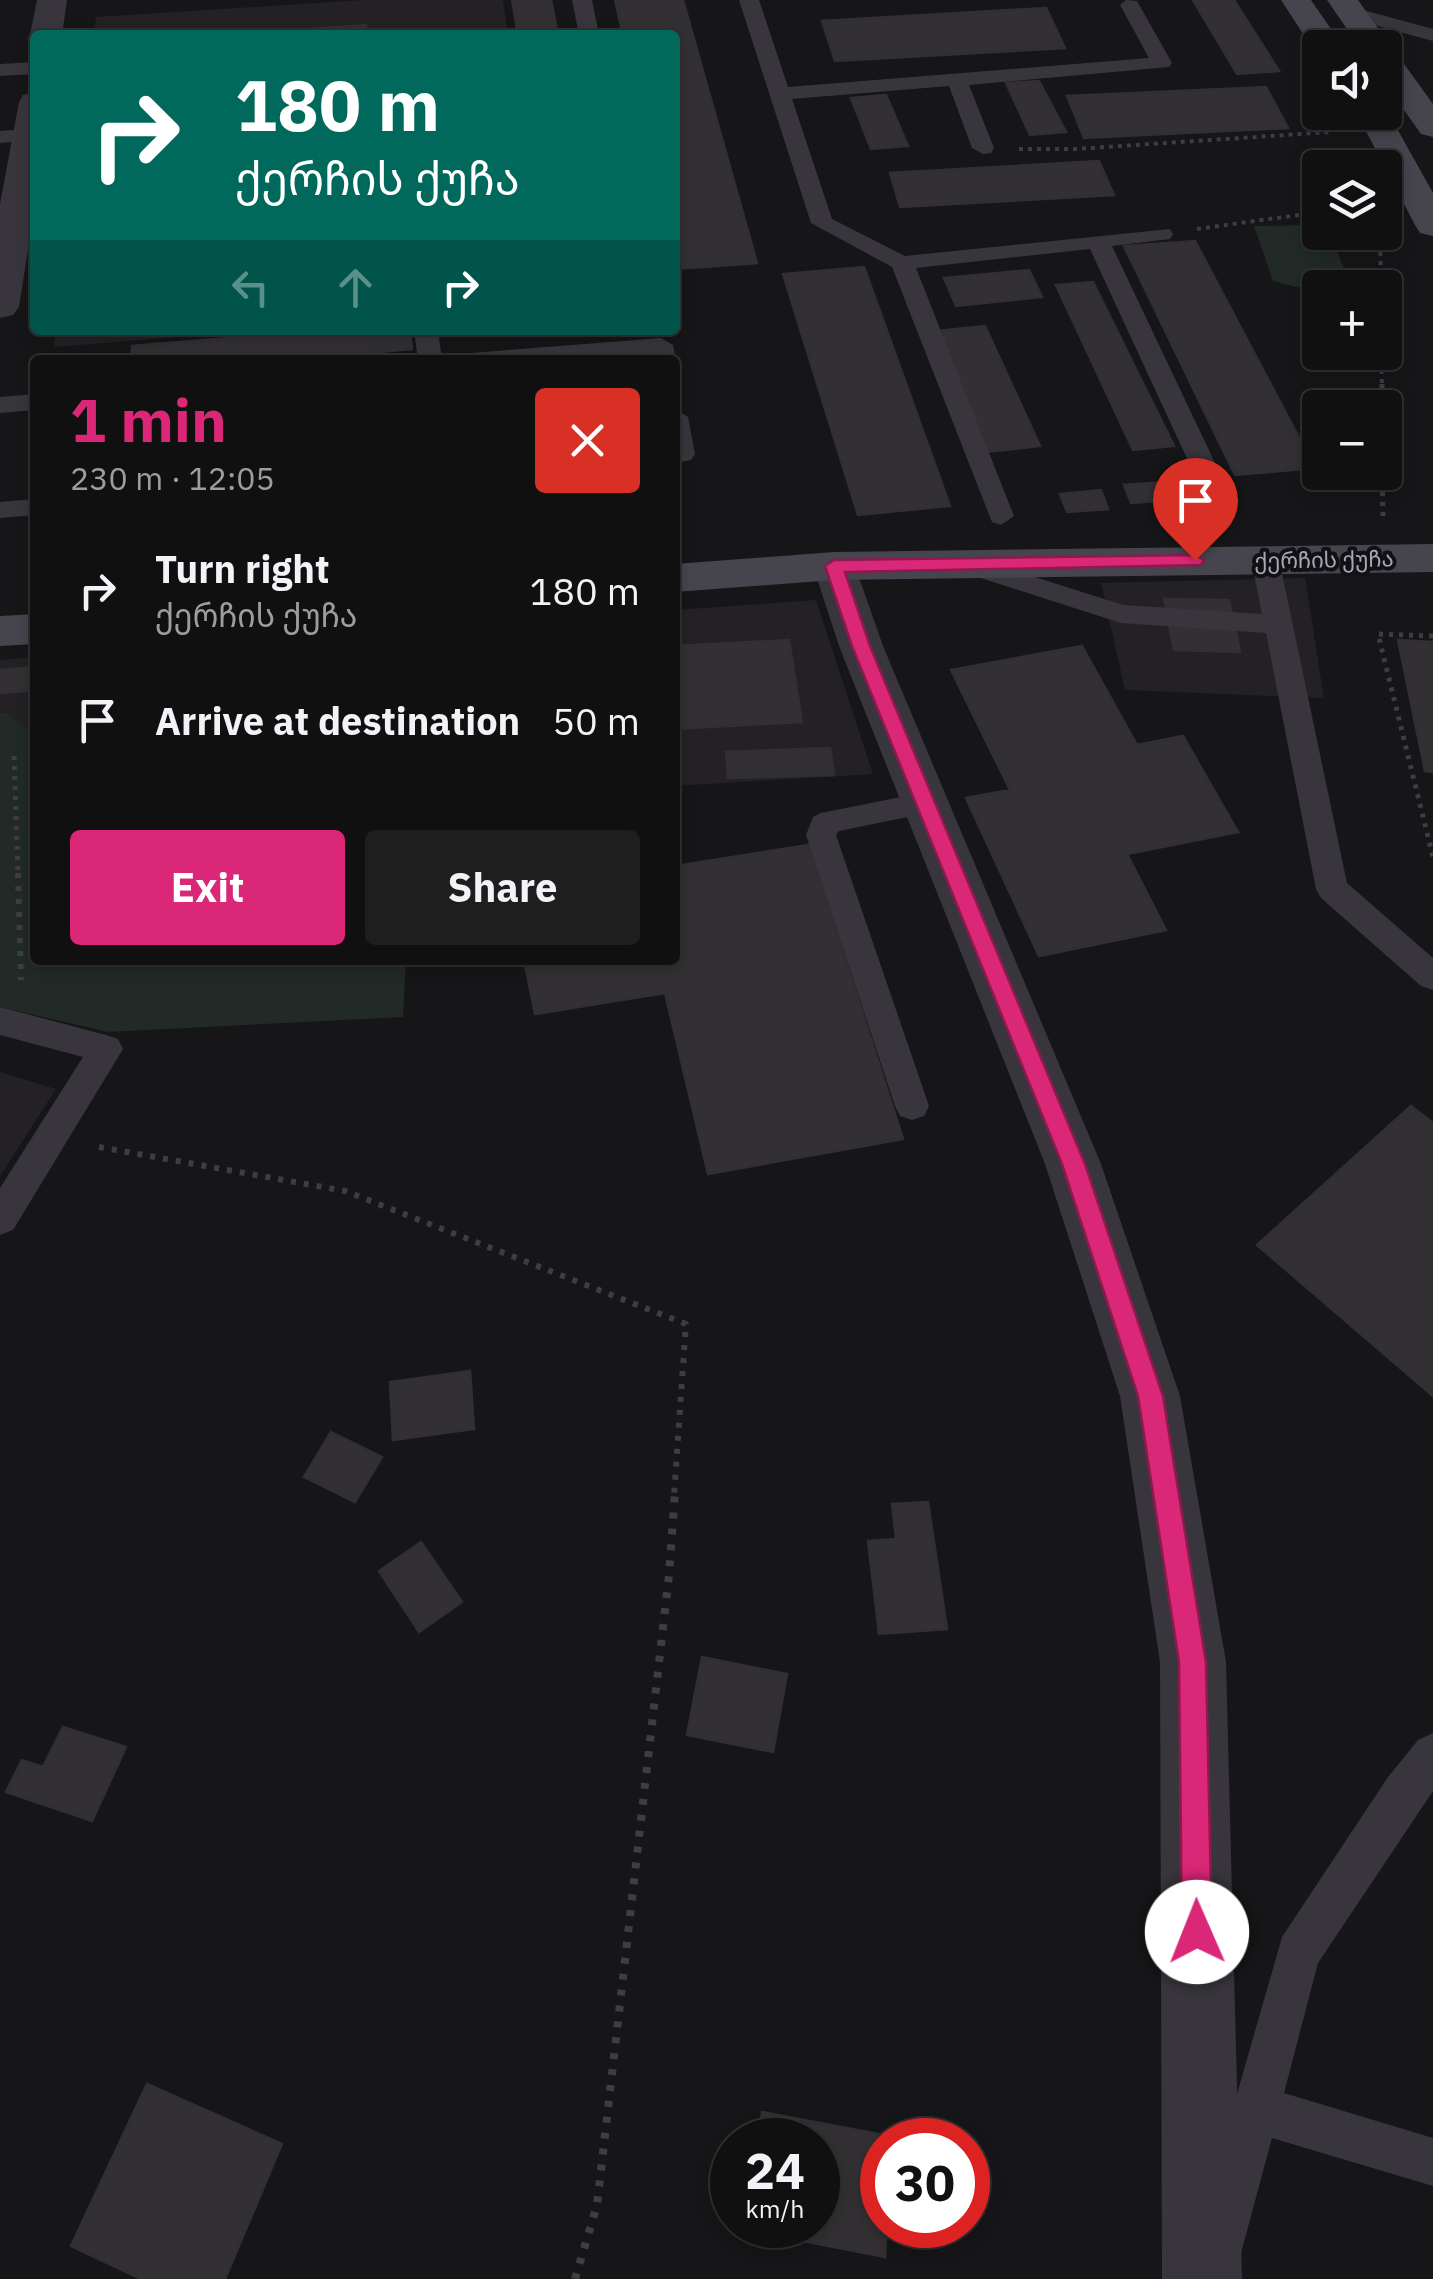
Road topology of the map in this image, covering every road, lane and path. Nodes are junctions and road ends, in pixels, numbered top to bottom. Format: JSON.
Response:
{"nodes":[{"id":1,"x":52,"y":0,"type":"edge"},
{"id":2,"x":582,"y":0,"type":"edge"},
{"id":3,"x":749,"y":0,"type":"edge"},
{"id":4,"x":1296,"y":0,"type":"edge"},
{"id":5,"x":1130,"y":4,"type":"dead end"},
{"id":6,"x":1347,"y":7,"type":"edge"},
{"id":7,"x":47,"y":30,"type":"edge"},
{"id":8,"x":588,"y":30,"type":"edge"},
{"id":9,"x":1316,"y":30,"type":"edge"},
{"id":10,"x":1363,"y":30,"type":"edge"},
{"id":11,"x":1433,"y":35,"type":"edge"},
{"id":12,"x":30,"y":68,"type":"edge"},
{"id":13,"x":0,"y":70,"type":"edge"},
{"id":14,"x":956,"y":80,"type":"junction"},
{"id":15,"x":1402,"y":84,"type":"edge"},
{"id":16,"x":780,"y":94,"type":"junction"},
{"id":17,"x":21,"y":124,"type":"edge"},
{"id":18,"x":1402,"y":124,"type":"edge"},
{"id":19,"x":1433,"y":127,"type":"edge"},
{"id":20,"x":1382,"y":130,"type":"edge"},
{"id":21,"x":1338,"y":132,"type":"dead end"},
{"id":22,"x":983,"y":148,"type":"joint"},
{"id":23,"x":1302,"y":215,"type":"edge"},
{"id":24,"x":1433,"y":224,"type":"edge"},
{"id":25,"x":1162,"y":234,"type":"joint"},
{"id":26,"x":1098,"y":242,"type":"junction"},
{"id":27,"x":902,"y":264,"type":"junction"},
{"id":28,"x":0,"y":307,"type":"edge"},
{"id":29,"x":538,"y":355,"type":"edge"},
{"id":30,"x":663,"y":355,"type":"edge"},
{"id":31,"x":30,"y":402,"type":"edge"},
{"id":32,"x":0,"y":405,"type":"edge"},
{"id":33,"x":1204,"y":465,"type":"dead end"},
{"id":34,"x":1382,"y":490,"type":"edge"},
{"id":35,"x":30,"y":508,"type":"edge"},
{"id":36,"x":0,"y":510,"type":"edge"},
{"id":37,"x":1001,"y":516,"type":"dead end"},
{"id":38,"x":1383,"y":516,"type":"dead end"},
{"id":39,"x":1433,"y":558,"type":"edge"},
{"id":40,"x":1265,"y":560,"type":"junction"},
{"id":41,"x":966,"y":564,"type":"junction"},
{"id":42,"x":834,"y":566,"type":"junction"},
{"id":43,"x":680,"y":578,"type":"edge"},
{"id":44,"x":1277,"y":624,"type":"junction"},
{"id":45,"x":30,"y":629,"type":"edge"},
{"id":46,"x":0,"y":632,"type":"edge"},
{"id":47,"x":1433,"y":636,"type":"edge"},
{"id":48,"x":14,"y":756,"type":"dead end"},
{"id":49,"x":926,"y":803,"type":"junction"},
{"id":50,"x":1433,"y":857,"type":"edge"},
{"id":51,"x":1433,"y":978,"type":"edge"},
{"id":52,"x":11,"y":1024,"type":"edge"},
{"id":53,"x":912,"y":1106,"type":"dead end"},
{"id":54,"x":50,"y":1139,"type":"junction"},
{"id":55,"x":0,"y":1218,"type":"edge"},
{"id":56,"x":1433,"y":1755,"type":"edge"},
{"id":57,"x":1255,"y":2109,"type":"junction"},
{"id":58,"x":1433,"y":2162,"type":"edge"},
{"id":59,"x":575,"y":2279,"type":"edge"},
{"id":60,"x":1206,"y":2279,"type":"edge"}],
"edges":[{"from":1,"to":7,"type":"street"},
{"from":2,"to":8,"type":"lane"},
{"from":3,"to":16,"type":"lane"},
{"from":4,"to":9,"type":"main road"},
{"from":5,"to":14,"type":"lane"},
{"from":6,"to":10,"type":"main road"},
{"from":6,"to":11,"type":"lane"},
{"from":12,"to":13,"type":"lane"},
{"from":14,"to":16,"type":"lane"},
{"from":14,"to":22,"type":"lane"},
{"from":15,"to":19,"type":"main road"},
{"from":16,"to":27,"type":"lane"},
{"from":17,"to":28,"type":"street"},
{"from":18,"to":19,"type":"main road"},
{"from":20,"to":24,"type":"main road"},
{"from":21,"to":22,"type":"path"},
{"from":23,"to":25,"type":"path"},
{"from":25,"to":26,"type":"lane"},
{"from":26,"to":27,"type":"lane"},
{"from":26,"to":33,"type":"lane"},
{"from":27,"to":37,"type":"lane"},
{"from":29,"to":30,"type":"lane"},
{"from":31,"to":32,"type":"lane"},
{"from":34,"to":38,"type":"path"},
{"from":35,"to":36,"type":"lane"},
{"from":39,"to":40,"type":"main road","name":"ქერჩის ქუჩა"},
{"from":40,"to":41,"type":"main road","name":"ქერჩის ქუჩა"},
{"from":40,"to":44,"type":"lane"},
{"from":41,"to":42,"type":"main road","name":"ქერჩის ქუჩა"},
{"from":41,"to":44,"type":"lane"},
{"from":42,"to":43,"type":"main road","name":"ქერჩის ქუჩა"},
{"from":42,"to":49,"type":"street"},
{"from":44,"to":51,"type":"lane"},
{"from":45,"to":46,"type":"main road"},
{"from":47,"to":50,"type":"path"},
{"from":48,"to":52,"type":"path"},
{"from":49,"to":53,"type":"lane"},
{"from":49,"to":60,"type":"street"},
{"from":52,"to":54,"type":"lane"},
{"from":54,"to":55,"type":"lane"},
{"from":54,"to":59,"type":"path"},
{"from":56,"to":57,"type":"lane"},
{"from":57,"to":58,"type":"lane"},
{"from":57,"to":60,"type":"lane"}]}
